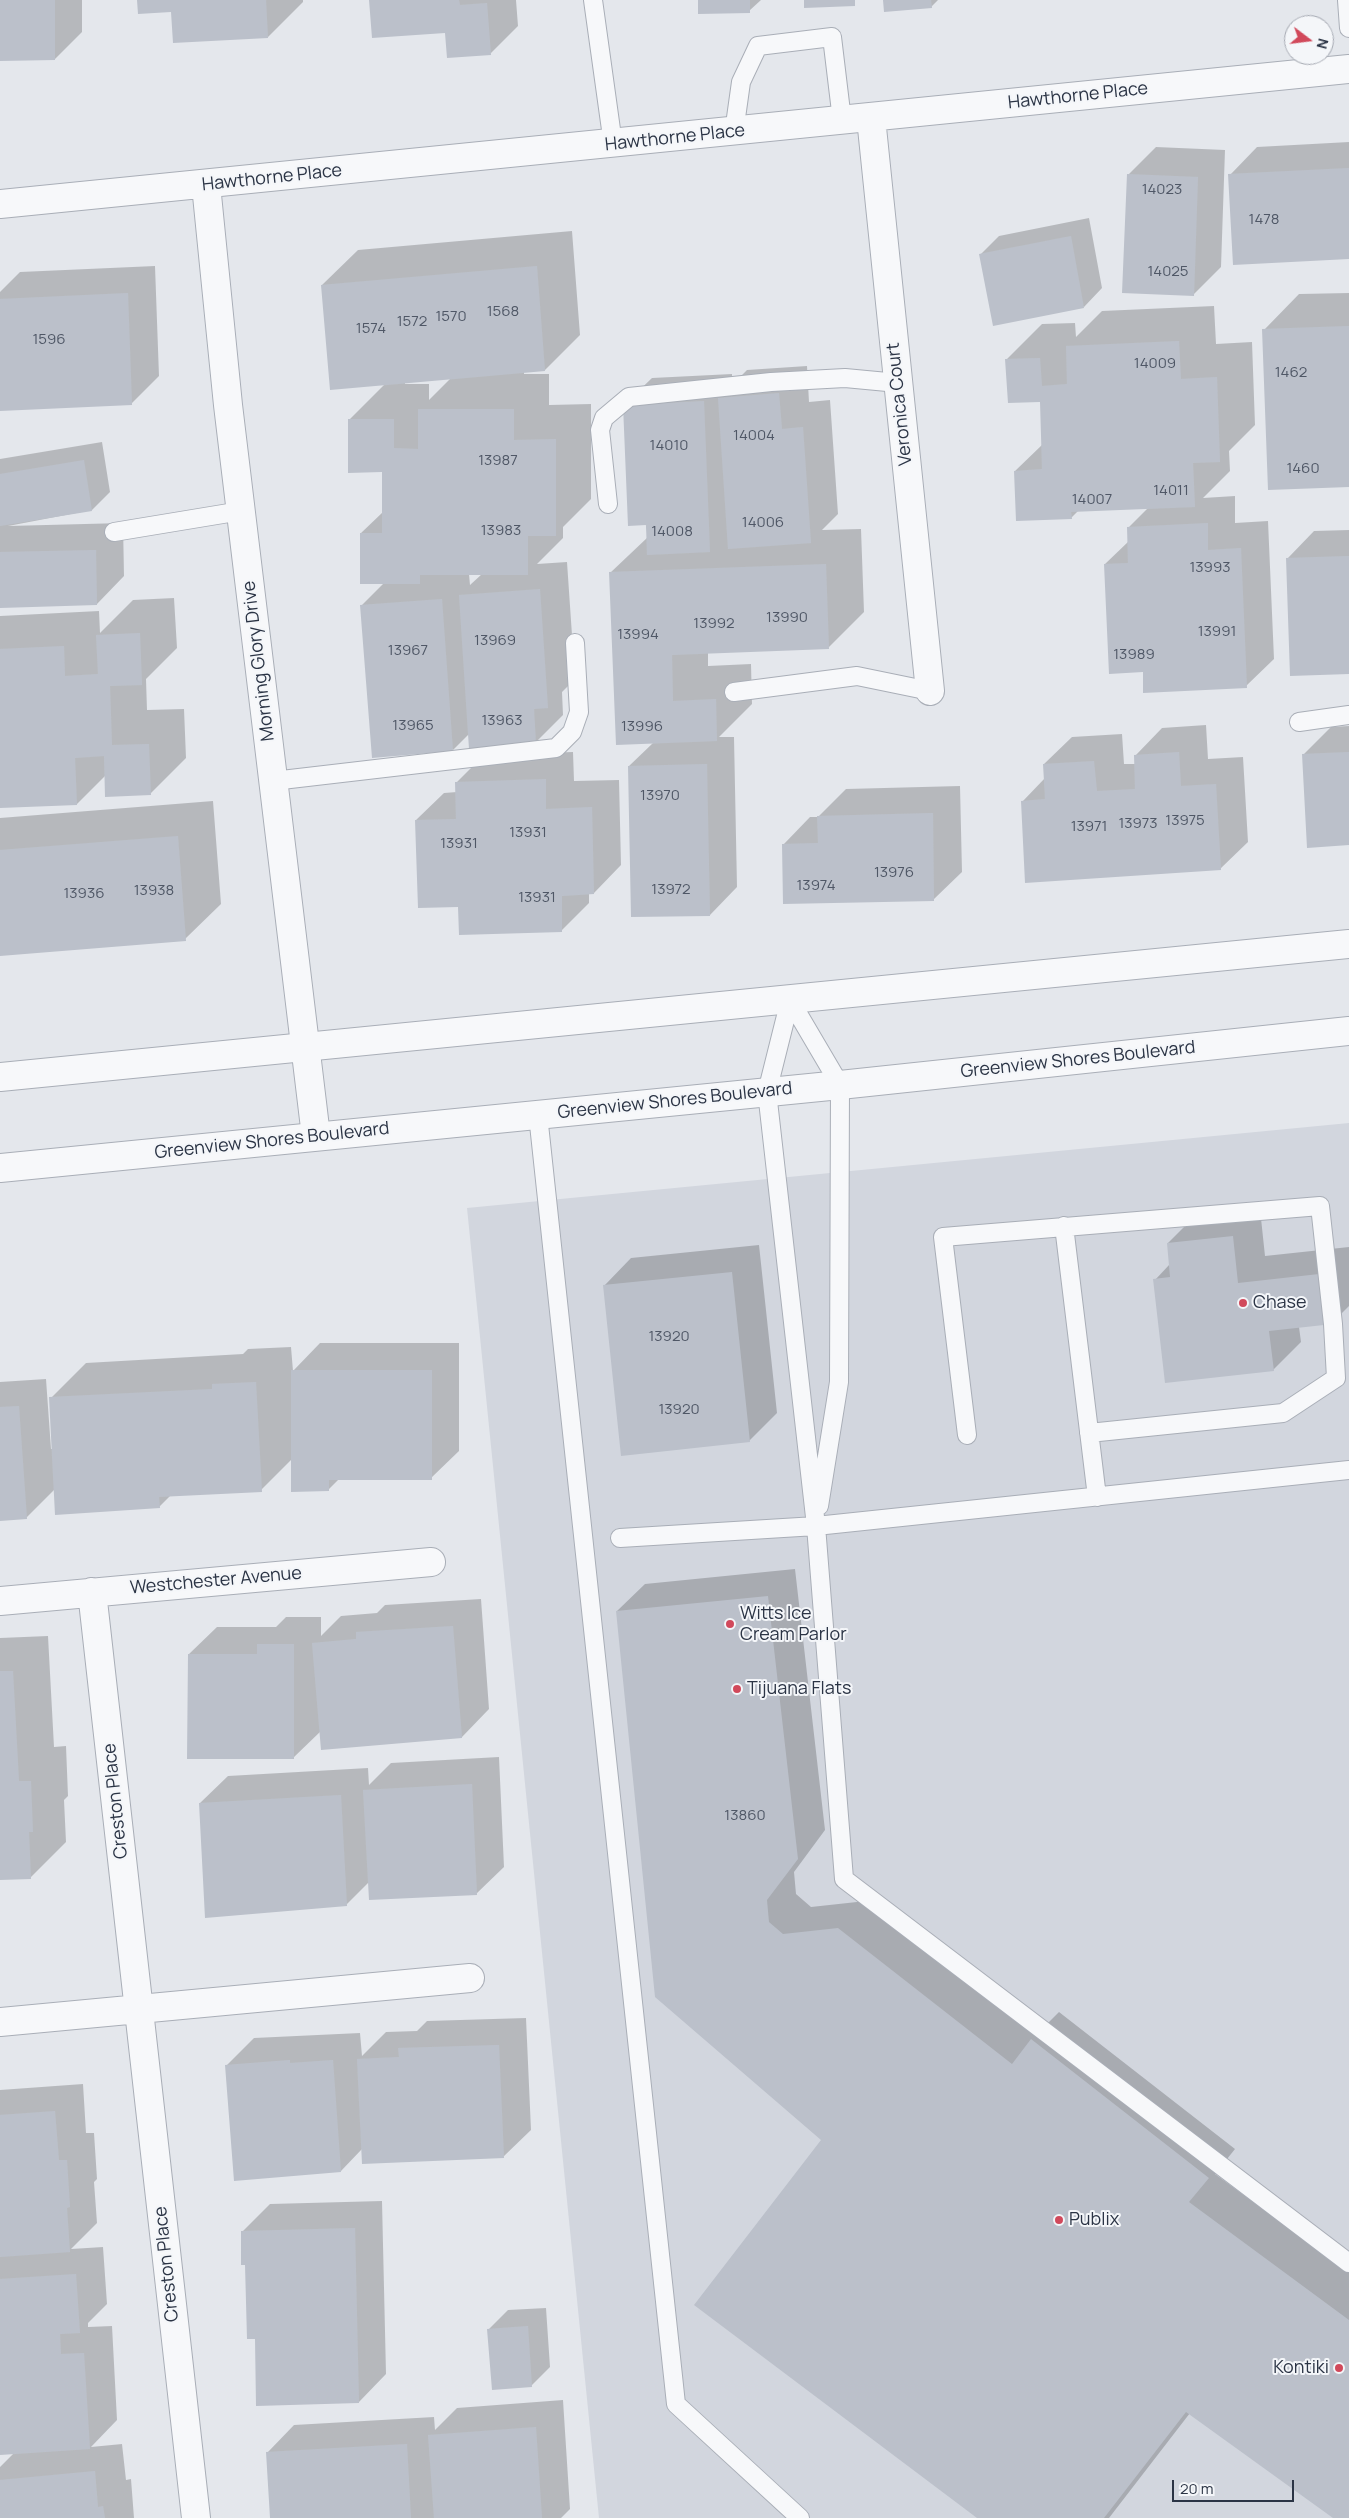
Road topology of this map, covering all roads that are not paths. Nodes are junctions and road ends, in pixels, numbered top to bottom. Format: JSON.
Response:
{"nodes":[{"id":1,"x":592,"y":0,"type":"edge"},
{"id":2,"x":1347,"y":0,"type":"edge"},
{"id":3,"x":1349,"y":28,"type":"edge"},
{"id":4,"x":1349,"y":69,"type":"edge"},
{"id":5,"x":872,"y":118,"type":"junction"},
{"id":6,"x":842,"y":120,"type":"junction"},
{"id":7,"x":734,"y":132,"type":"junction"},
{"id":8,"x":613,"y":144,"type":"junction"},
{"id":9,"x":206,"y":185,"type":"junction"},
{"id":10,"x":0,"y":204,"type":"edge"},
{"id":11,"x":898,"y":383,"type":"junction"},
{"id":12,"x":608,"y":504,"type":"dead end"},
{"id":13,"x":241,"y":511,"type":"junction"},
{"id":14,"x":114,"y":532,"type":"dead end"},
{"id":15,"x":575,"y":643,"type":"dead end"},
{"id":16,"x":930,"y":691,"type":"joint"},
{"id":17,"x":734,"y":692,"type":"dead end"},
{"id":18,"x":1349,"y":715,"type":"edge"},
{"id":19,"x":1299,"y":722,"type":"dead end"},
{"id":20,"x":273,"y":781,"type":"junction"},
{"id":21,"x":1349,"y":944,"type":"edge"},
{"id":22,"x":790,"y":1000,"type":"junction"},
{"id":23,"x":1349,"y":1031,"type":"edge"},
{"id":24,"x":306,"y":1048,"type":"junction"},
{"id":25,"x":0,"y":1077,"type":"edge"},
{"id":26,"x":840,"y":1085,"type":"junction"},
{"id":27,"x":767,"y":1092,"type":"junction"},
{"id":28,"x":538,"y":1115,"type":"junction"},
{"id":29,"x":316,"y":1136,"type":"junction"},
{"id":30,"x":0,"y":1168,"type":"edge"},
{"id":31,"x":1064,"y":1226,"type":"junction"},
{"id":32,"x":1089,"y":1433,"type":"junction"},
{"id":33,"x":967,"y":1435,"type":"dead end"},
{"id":34,"x":1349,"y":1470,"type":"edge"},
{"id":35,"x":1097,"y":1497,"type":"junction"},
{"id":36,"x":816,"y":1526,"type":"junction"},
{"id":37,"x":620,"y":1538,"type":"dead end"},
{"id":38,"x":431,"y":1562,"type":"dead end"},
{"id":39,"x":92,"y":1592,"type":"junction"},
{"id":40,"x":0,"y":1601,"type":"edge"},
{"id":41,"x":470,"y":1978,"type":"dead end"},
{"id":42,"x":139,"y":2010,"type":"junction"},
{"id":43,"x":0,"y":2022,"type":"edge"},
{"id":44,"x":1349,"y":2263,"type":"edge"},
{"id":45,"x":196,"y":2518,"type":"edge"},
{"id":46,"x":800,"y":2518,"type":"edge"}],
"edges":[{"from":1,"to":8,"type":"lane"},
{"from":2,"to":3,"type":"lane"},
{"from":4,"to":5,"type":"street","name":"Hawthorne Place"},
{"from":5,"to":6,"type":"street","name":"Hawthorne Place"},
{"from":5,"to":11,"type":"street","name":"Veronica Court"},
{"from":6,"to":7,"type":"street","name":"Hawthorne Place"},
{"from":6,"to":7,"type":"lane"},
{"from":7,"to":8,"type":"street","name":"Hawthorne Place"},
{"from":8,"to":9,"type":"street","name":"Hawthorne Place"},
{"from":9,"to":10,"type":"street","name":"Hawthorne Place"},
{"from":9,"to":13,"type":"street","name":"Morning Glory Drive"},
{"from":11,"to":12,"type":"lane"},
{"from":11,"to":16,"type":"street","name":"Veronica Court"},
{"from":13,"to":14,"type":"lane"},
{"from":13,"to":20,"type":"street","name":"Morning Glory Drive"},
{"from":15,"to":20,"type":"lane"},
{"from":16,"to":17,"type":"lane"},
{"from":18,"to":19,"type":"lane"},
{"from":20,"to":24,"type":"street","name":"Morning Glory Drive"},
{"from":21,"to":22,"type":"street"},
{"from":22,"to":24,"type":"street"},
{"from":22,"to":26,"type":"lane"},
{"from":22,"to":27,"type":"lane"},
{"from":23,"to":26,"type":"street","name":"Greenview Shores Boulevard"},
{"from":24,"to":25,"type":"street"},
{"from":24,"to":29,"type":"street","name":"Morning Glory Drive"},
{"from":26,"to":27,"type":"street","name":"Greenview Shores Boulevard"},
{"from":26,"to":36,"type":"lane"},
{"from":27,"to":28,"type":"street","name":"Greenview Shores Boulevard"},
{"from":27,"to":36,"type":"lane"},
{"from":28,"to":29,"type":"street","name":"Greenview Shores Boulevard"},
{"from":28,"to":46,"type":"lane"},
{"from":29,"to":30,"type":"street","name":"Greenview Shores Boulevard"},
{"from":31,"to":32,"type":"lane"},
{"from":31,"to":32,"type":"lane"},
{"from":31,"to":33,"type":"lane"},
{"from":32,"to":35,"type":"lane"},
{"from":34,"to":35,"type":"lane"},
{"from":35,"to":36,"type":"lane"},
{"from":36,"to":37,"type":"lane"},
{"from":36,"to":44,"type":"lane"},
{"from":38,"to":39,"type":"street","name":"Westchester Avenue"},
{"from":39,"to":40,"type":"street","name":"Westchester Avenue"},
{"from":39,"to":42,"type":"street","name":"Creston Place"},
{"from":41,"to":42,"type":"street"},
{"from":42,"to":43,"type":"street"},
{"from":42,"to":45,"type":"street","name":"Creston Place"}]}
